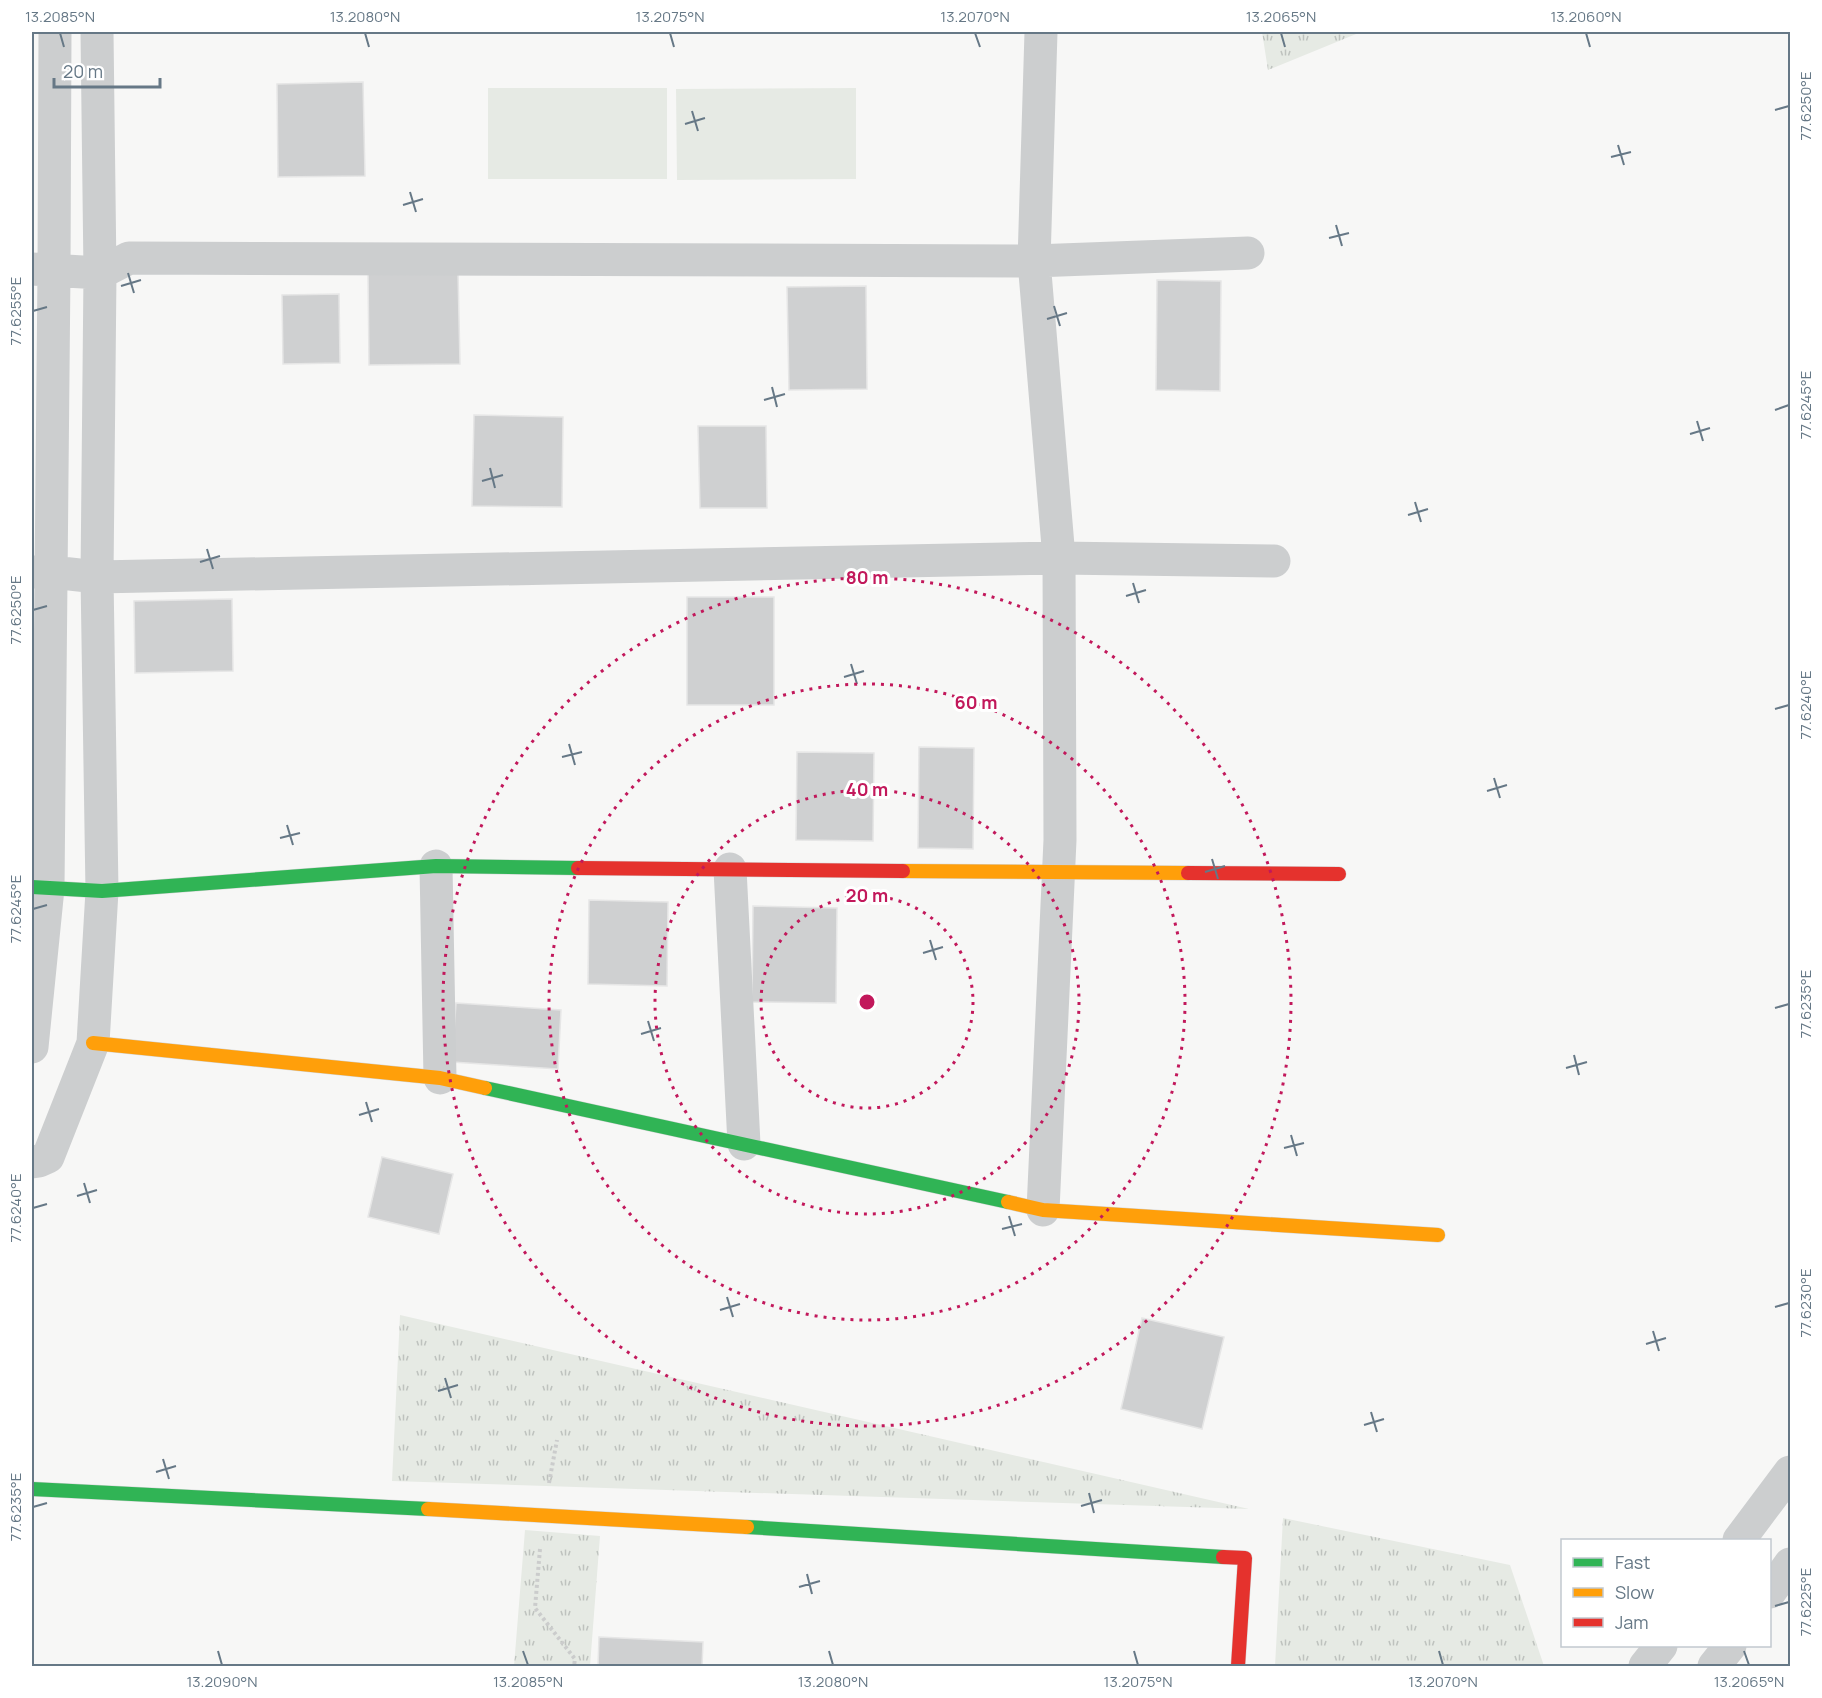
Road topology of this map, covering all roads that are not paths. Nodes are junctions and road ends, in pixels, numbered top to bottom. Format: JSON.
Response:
{"nodes":[{"id":1,"x":55,"y":32,"type":"edge"},
{"id":2,"x":97,"y":32,"type":"edge"},
{"id":3,"x":1041,"y":32,"type":"edge"},
{"id":4,"x":43,"y":234,"type":"edge"},
{"id":5,"x":99,"y":240,"type":"junction"},
{"id":6,"x":1248,"y":253,"type":"dead end"},
{"id":7,"x":129,"y":258,"type":"junction"},
{"id":8,"x":1034,"y":261,"type":"junction"},
{"id":9,"x":43,"y":270,"type":"edge"},
{"id":10,"x":100,"y":273,"type":"junction"},
{"id":11,"x":1059,"y":558,"type":"junction"},
{"id":12,"x":1274,"y":561,"type":"dead end"},
{"id":13,"x":42,"y":572,"type":"edge"},
{"id":14,"x":97,"y":577,"type":"junction"},
{"id":15,"x":436,"y":866,"type":"junction"},
{"id":16,"x":730,"y":869,"type":"junction"},
{"id":17,"x":1058,"y":873,"type":"junction"},
{"id":18,"x":1339,"y":874,"type":"dead end"},
{"id":19,"x":40,"y":887,"type":"edge"},
{"id":20,"x":102,"y":891,"type":"junction"},
{"id":21,"x":93,"y":1043,"type":"junction"},
{"id":22,"x":32,"y":1047,"type":"edge"},
{"id":23,"x":440,"y":1078,"type":"junction"},
{"id":24,"x":744,"y":1144,"type":"junction"},
{"id":25,"x":32,"y":1162,"type":"edge"},
{"id":26,"x":1043,"y":1210,"type":"junction"},
{"id":27,"x":1438,"y":1235,"type":"dead end"},
{"id":28,"x":1791,"y":1472,"type":"edge"},
{"id":29,"x":32,"y":1489,"type":"edge"},
{"id":30,"x":1739,"y":1539,"type":"edge"},
{"id":31,"x":1791,"y":1564,"type":"edge"},
{"id":32,"x":1771,"y":1591,"type":"edge"},
{"id":33,"x":1660,"y":1647,"type":"edge"},
{"id":34,"x":1729,"y":1647,"type":"edge"},
{"id":35,"x":1238,"y":1666,"type":"edge"},
{"id":36,"x":1645,"y":1666,"type":"edge"},
{"id":37,"x":1714,"y":1666,"type":"edge"}],
"edges":[{"from":1,"to":4,"type":"street"},
{"from":2,"to":5,"type":"street"},
{"from":3,"to":8,"type":"street"},
{"from":4,"to":5,"type":"street"},
{"from":4,"to":9,"type":"street"},
{"from":5,"to":7,"type":"street"},
{"from":5,"to":10,"type":"street"},
{"from":6,"to":8,"type":"street"},
{"from":7,"to":8,"type":"street"},
{"from":7,"to":10,"type":"street"},
{"from":8,"to":11,"type":"street"},
{"from":9,"to":10,"type":"street"},
{"from":9,"to":13,"type":"street"},
{"from":10,"to":14,"type":"street"},
{"from":11,"to":12,"type":"street"},
{"from":11,"to":14,"type":"street"},
{"from":11,"to":17,"type":"street"},
{"from":13,"to":14,"type":"street"},
{"from":13,"to":19,"type":"street"},
{"from":14,"to":20,"type":"street"},
{"from":15,"to":16,"type":"street"},
{"from":15,"to":20,"type":"street"},
{"from":15,"to":23,"type":"street"},
{"from":16,"to":17,"type":"street"},
{"from":16,"to":24,"type":"street"},
{"from":17,"to":18,"type":"street"},
{"from":17,"to":26,"type":"street"},
{"from":19,"to":20,"type":"street"},
{"from":19,"to":22,"type":"street"},
{"from":20,"to":21,"type":"street"},
{"from":21,"to":23,"type":"street"},
{"from":21,"to":25,"type":"street"},
{"from":23,"to":24,"type":"street"},
{"from":24,"to":26,"type":"street"},
{"from":26,"to":27,"type":"street"},
{"from":28,"to":30,"type":"street"},
{"from":29,"to":35,"type":"street"},
{"from":31,"to":32,"type":"street"},
{"from":33,"to":36,"type":"street"},
{"from":34,"to":37,"type":"street"}]}
